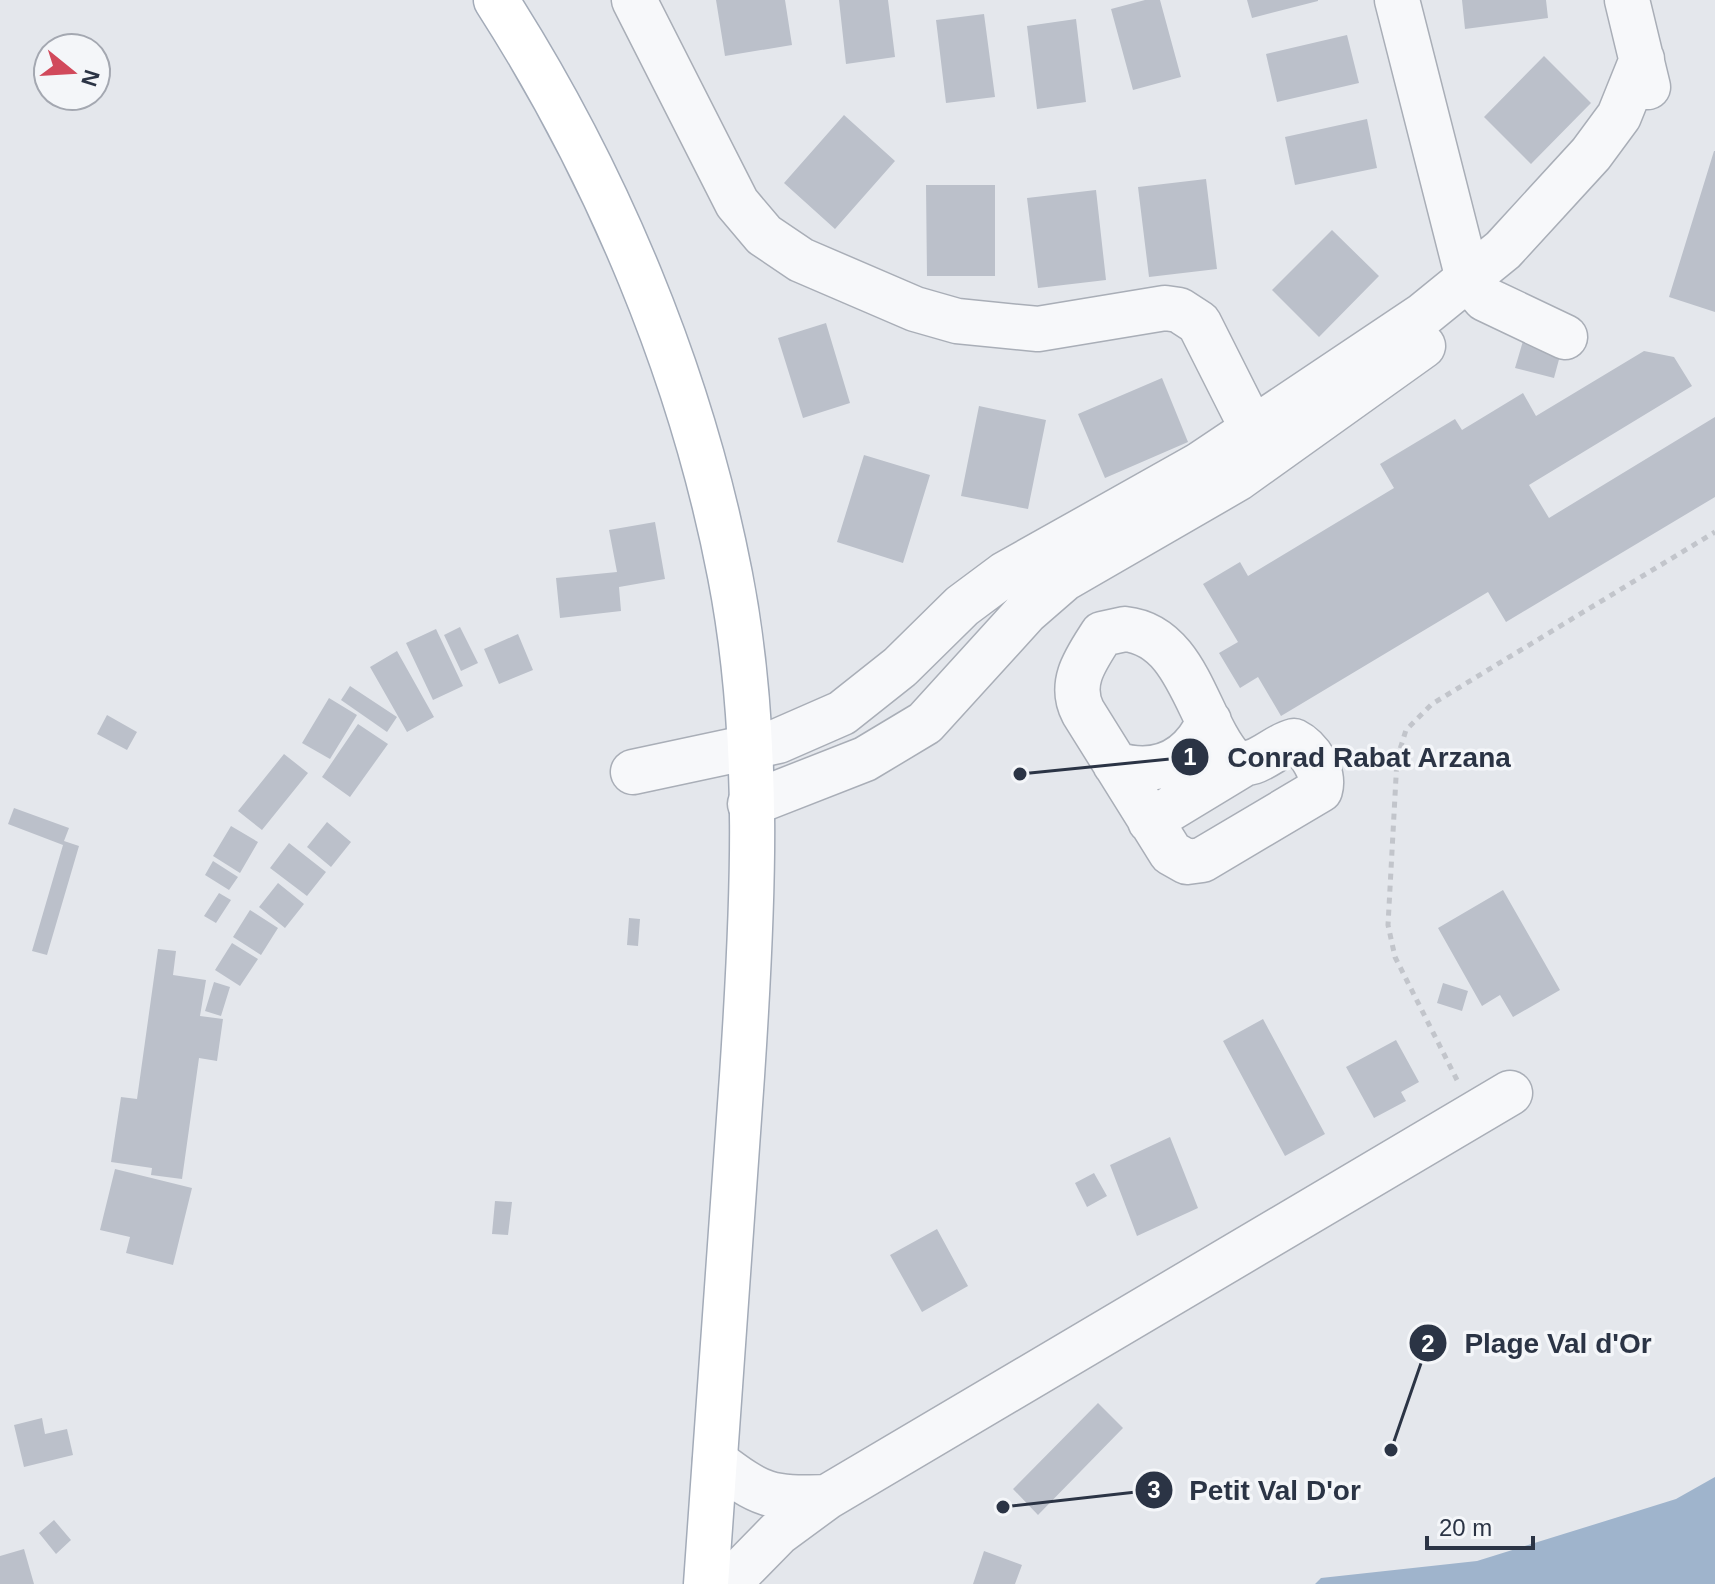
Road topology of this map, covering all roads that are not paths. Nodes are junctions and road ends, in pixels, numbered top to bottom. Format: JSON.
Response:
{"nodes":[{"id":1,"x":496,"y":0,"type":"edge"},
{"id":2,"x":634,"y":0,"type":"edge"},
{"id":3,"x":1397,"y":0,"type":"edge"},
{"id":4,"x":1627,"y":0,"type":"edge"},
{"id":5,"x":1477,"y":289,"type":"junction"},
{"id":6,"x":1565,"y":337,"type":"dead end"},
{"id":7,"x":1259,"y":443,"type":"junction"},
{"id":8,"x":1064,"y":579,"type":"junction"},
{"id":9,"x":1102,"y":634,"type":"junction"},
{"id":10,"x":842,"y":713,"type":"junction"},
{"id":11,"x":1209,"y":721,"type":"junction"},
{"id":12,"x":747,"y":747,"type":"junction"},
{"id":13,"x":865,"y":759,"type":"junction"},
{"id":14,"x":1115,"y":764,"type":"junction"},
{"id":15,"x":1244,"y":764,"type":"junction"},
{"id":16,"x":633,"y":772,"type":"dead end"},
{"id":17,"x":750,"y":804,"type":"junction"},
{"id":18,"x":1150,"y":821,"type":"junction"},
{"id":19,"x":1493,"y":1103,"type":"road end"},
{"id":20,"x":715,"y":1461,"type":"junction"},
{"id":21,"x":827,"y":1497,"type":"junction"},
{"id":22,"x":706,"y":1584,"type":"edge"},
{"id":23,"x":728,"y":1584,"type":"edge"}],
"edges":[{"from":1,"to":12,"type":"main road"},
{"from":2,"to":7,"type":"street"},
{"from":3,"to":5,"type":"street"},
{"from":4,"to":5,"type":"street"},
{"from":5,"to":6,"type":"street"},
{"from":5,"to":7,"type":"street"},
{"from":7,"to":8,"type":"street"},
{"from":7,"to":10,"type":"street"},
{"from":8,"to":9,"type":"street"},
{"from":8,"to":13,"type":"street"},
{"from":9,"to":11,"type":"street"},
{"from":9,"to":14,"type":"street"},
{"from":10,"to":12,"type":"street"},
{"from":10,"to":13,"type":"street"},
{"from":11,"to":14,"type":"street"},
{"from":11,"to":15,"type":"street"},
{"from":12,"to":16,"type":"street"},
{"from":12,"to":17,"type":"main road"},
{"from":13,"to":17,"type":"street"},
{"from":14,"to":18,"type":"street"},
{"from":15,"to":18,"type":"street"},
{"from":15,"to":18,"type":"street"},
{"from":17,"to":20,"type":"main road"},
{"from":19,"to":21,"type":"street"},
{"from":20,"to":21,"type":"street"},
{"from":20,"to":22,"type":"main road"},
{"from":21,"to":23,"type":"street"}]}
